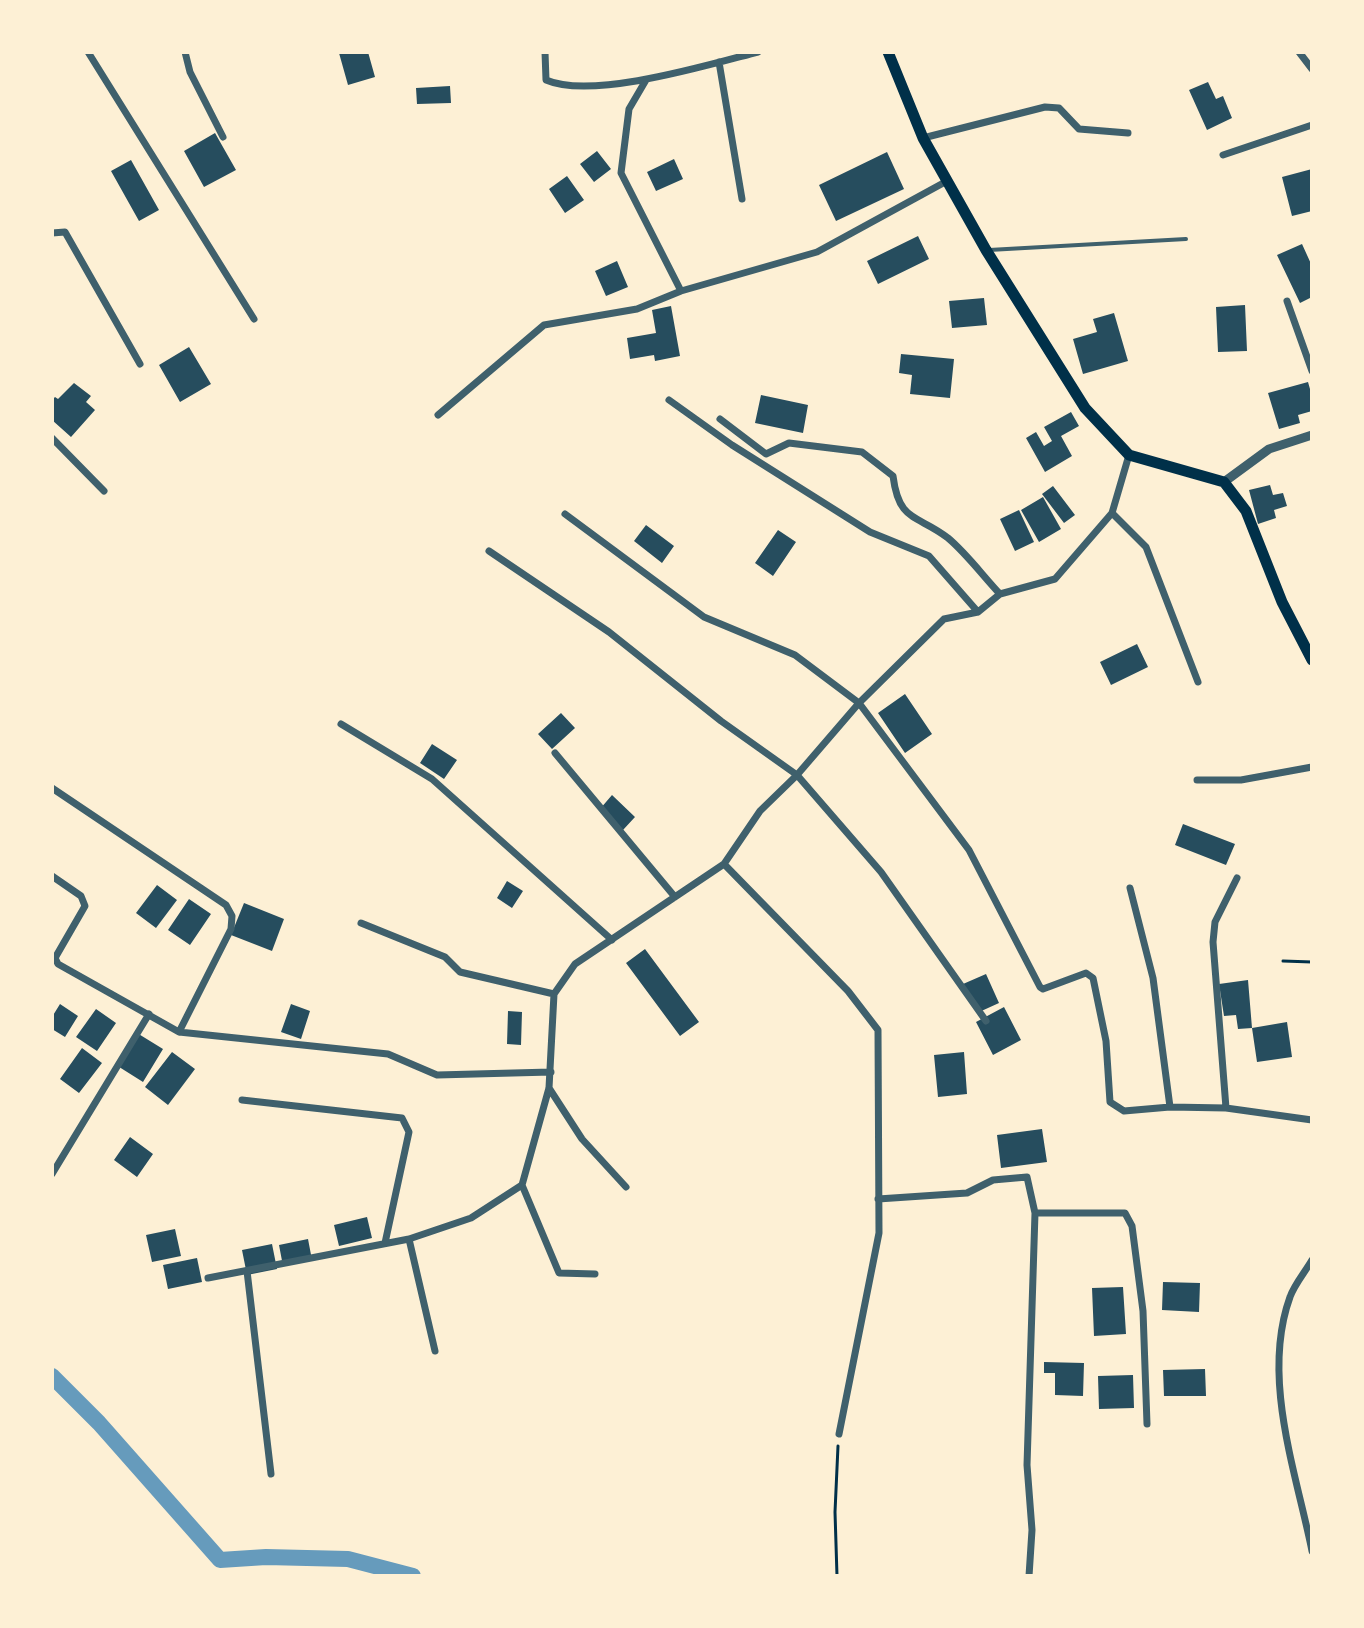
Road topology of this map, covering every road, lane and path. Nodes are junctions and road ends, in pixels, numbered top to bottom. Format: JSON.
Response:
{"nodes":[{"id":1,"x":88,"y":52,"type":"edge"},
{"id":2,"x":185,"y":52,"type":"edge"},
{"id":3,"x":545,"y":52,"type":"edge"},
{"id":4,"x":758,"y":52,"type":"edge"},
{"id":5,"x":888,"y":52,"type":"edge"},
{"id":6,"x":1299,"y":52,"type":"edge"},
{"id":7,"x":719,"y":62,"type":"junction"},
{"id":8,"x":1312,"y":69,"type":"edge"},
{"id":9,"x":646,"y":80,"type":"junction"},
{"id":10,"x":1312,"y":125,"type":"edge"},
{"id":11,"x":1128,"y":133,"type":"dead end"},
{"id":12,"x":223,"y":137,"type":"dead end"},
{"id":13,"x":923,"y":138,"type":"junction"},
{"id":14,"x":1223,"y":155,"type":"dead end"},
{"id":15,"x":947,"y":181,"type":"junction"},
{"id":16,"x":742,"y":199,"type":"dead end"},
{"id":17,"x":52,"y":233,"type":"edge"},
{"id":18,"x":1186,"y":239,"type":"dead end"},
{"id":19,"x":986,"y":250,"type":"junction"},
{"id":20,"x":681,"y":291,"type":"junction"},
{"id":21,"x":1287,"y":301,"type":"dead end"},
{"id":22,"x":254,"y":319,"type":"dead end"},
{"id":23,"x":140,"y":364,"type":"dead end"},
{"id":24,"x":1312,"y":371,"type":"edge"},
{"id":25,"x":669,"y":400,"type":"dead end"},
{"id":26,"x":438,"y":415,"type":"dead end"},
{"id":27,"x":720,"y":419,"type":"dead end"},
{"id":28,"x":1312,"y":435,"type":"edge"},
{"id":29,"x":52,"y":438,"type":"edge"},
{"id":30,"x":1129,"y":455,"type":"junction"},
{"id":31,"x":1224,"y":482,"type":"junction"},
{"id":32,"x":104,"y":491,"type":"dead end"},
{"id":33,"x":1112,"y":513,"type":"junction"},
{"id":34,"x":565,"y":514,"type":"dead end"},
{"id":35,"x":489,"y":551,"type":"dead end"},
{"id":36,"x":1000,"y":594,"type":"junction"},
{"id":37,"x":978,"y":612,"type":"junction"},
{"id":38,"x":1312,"y":660,"type":"edge"},
{"id":39,"x":1198,"y":682,"type":"dead end"},
{"id":40,"x":859,"y":703,"type":"junction"},
{"id":41,"x":341,"y":724,"type":"dead end"},
{"id":42,"x":555,"y":753,"type":"dead end"},
{"id":43,"x":1312,"y":767,"type":"edge"},
{"id":44,"x":797,"y":775,"type":"junction"},
{"id":45,"x":1197,"y":780,"type":"dead end"},
{"id":46,"x":52,"y":788,"type":"edge"},
{"id":47,"x":724,"y":864,"type":"junction"},
{"id":48,"x":52,"y":876,"type":"edge"},
{"id":49,"x":1237,"y":878,"type":"dead end"},
{"id":50,"x":1130,"y":888,"type":"dead end"},
{"id":51,"x":675,"y":897,"type":"junction"},
{"id":52,"x":361,"y":923,"type":"dead end"},
{"id":53,"x":612,"y":940,"type":"junction"},
{"id":54,"x":1283,"y":961,"type":"dead end"},
{"id":55,"x":1312,"y":962,"type":"edge"},
{"id":56,"x":554,"y":994,"type":"junction"},
{"id":57,"x":149,"y":1014,"type":"junction"},
{"id":58,"x":986,"y":1021,"type":"dead end"},
{"id":59,"x":179,"y":1032,"type":"junction"},
{"id":60,"x":551,"y":1072,"type":"junction"},
{"id":61,"x":549,"y":1088,"type":"junction"},
{"id":62,"x":242,"y":1100,"type":"dead end"},
{"id":63,"x":1170,"y":1107,"type":"junction"},
{"id":64,"x":1226,"y":1108,"type":"junction"},
{"id":65,"x":1312,"y":1120,"type":"edge"},
{"id":66,"x":52,"y":1174,"type":"edge"},
{"id":67,"x":522,"y":1185,"type":"junction"},
{"id":68,"x":626,"y":1187,"type":"dead end"},
{"id":69,"x":878,"y":1199,"type":"junction"},
{"id":70,"x":1035,"y":1213,"type":"junction"},
{"id":71,"x":409,"y":1239,"type":"junction"},
{"id":72,"x":385,"y":1243,"type":"junction"},
{"id":73,"x":1312,"y":1260,"type":"edge"},
{"id":74,"x":247,"y":1271,"type":"junction"},
{"id":75,"x":595,"y":1274,"type":"dead end"},
{"id":76,"x":208,"y":1278,"type":"dead end"},
{"id":77,"x":435,"y":1351,"type":"dead end"},
{"id":78,"x":1147,"y":1424,"type":"dead end"},
{"id":79,"x":839,"y":1434,"type":"joint"},
{"id":80,"x":271,"y":1474,"type":"dead end"},
{"id":81,"x":1312,"y":1551,"type":"edge"},
{"id":82,"x":837,"y":1576,"type":"edge"},
{"id":83,"x":1029,"y":1576,"type":"edge"}],
"edges":[{"from":1,"to":22,"type":"street"},
{"from":2,"to":12,"type":"street"},
{"from":3,"to":9,"type":"street"},
{"from":4,"to":7,"type":"street"},
{"from":5,"to":13,"type":"main road"},
{"from":6,"to":8,"type":"street"},
{"from":7,"to":9,"type":"street"},
{"from":7,"to":16,"type":"street"},
{"from":9,"to":20,"type":"street"},
{"from":10,"to":14,"type":"street"},
{"from":11,"to":13,"type":"street"},
{"from":13,"to":15,"type":"main road"},
{"from":15,"to":19,"type":"main road"},
{"from":15,"to":20,"type":"street"},
{"from":17,"to":23,"type":"street"},
{"from":18,"to":19,"type":"lane"},
{"from":19,"to":30,"type":"main road"},
{"from":20,"to":26,"type":"street"},
{"from":21,"to":24,"type":"street"},
{"from":25,"to":37,"type":"street"},
{"from":27,"to":36,"type":"street"},
{"from":28,"to":31,"type":"street"},
{"from":29,"to":32,"type":"street"},
{"from":30,"to":31,"type":"main road"},
{"from":30,"to":33,"type":"street"},
{"from":31,"to":38,"type":"main road"},
{"from":33,"to":36,"type":"street"},
{"from":33,"to":39,"type":"street"},
{"from":34,"to":40,"type":"street"},
{"from":35,"to":44,"type":"street"},
{"from":36,"to":37,"type":"street"},
{"from":37,"to":40,"type":"street"},
{"from":40,"to":44,"type":"street"},
{"from":40,"to":63,"type":"street"},
{"from":41,"to":53,"type":"street"},
{"from":42,"to":51,"type":"street"},
{"from":43,"to":45,"type":"street"},
{"from":44,"to":47,"type":"street"},
{"from":44,"to":58,"type":"street"},
{"from":46,"to":59,"type":"street"},
{"from":47,"to":51,"type":"street"},
{"from":47,"to":69,"type":"street"},
{"from":48,"to":57,"type":"street"},
{"from":49,"to":64,"type":"street"},
{"from":50,"to":63,"type":"street"},
{"from":51,"to":53,"type":"street"},
{"from":52,"to":56,"type":"street"},
{"from":53,"to":56,"type":"street"},
{"from":54,"to":55,"type":"path"},
{"from":56,"to":60,"type":"street"},
{"from":57,"to":59,"type":"street"},
{"from":57,"to":66,"type":"street"},
{"from":59,"to":60,"type":"street"},
{"from":60,"to":61,"type":"street"},
{"from":61,"to":67,"type":"street"},
{"from":61,"to":68,"type":"street"},
{"from":62,"to":72,"type":"street"},
{"from":63,"to":64,"type":"street"},
{"from":64,"to":65,"type":"street"},
{"from":67,"to":71,"type":"street"},
{"from":67,"to":75,"type":"street"},
{"from":69,"to":70,"type":"street"},
{"from":69,"to":79,"type":"street"},
{"from":70,"to":78,"type":"street"},
{"from":70,"to":83,"type":"street"},
{"from":71,"to":72,"type":"street"},
{"from":71,"to":77,"type":"street"},
{"from":72,"to":74,"type":"street"},
{"from":73,"to":81,"type":"street"},
{"from":74,"to":76,"type":"street"},
{"from":74,"to":80,"type":"street"},
{"from":79,"to":82,"type":"path"}]}
